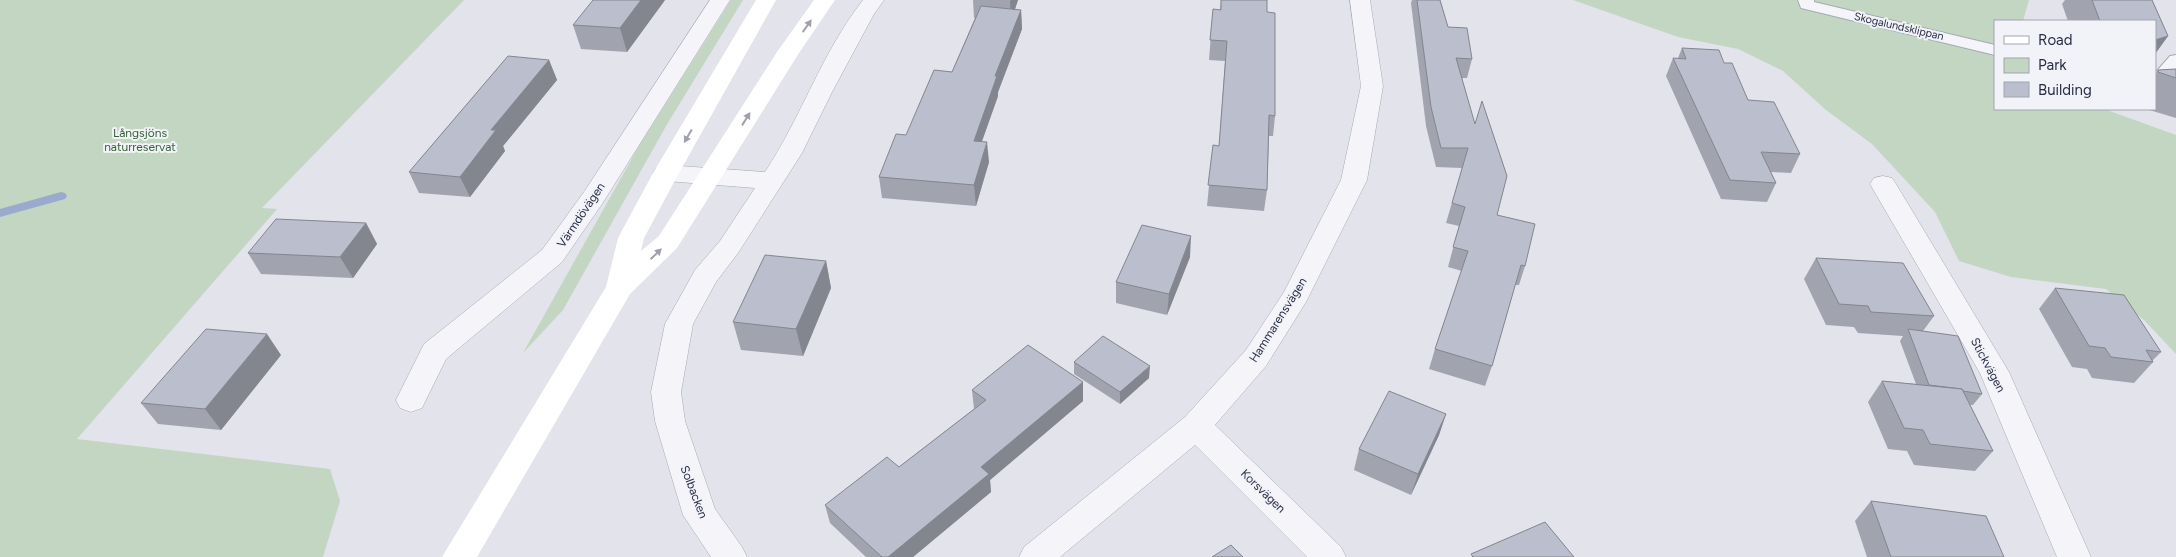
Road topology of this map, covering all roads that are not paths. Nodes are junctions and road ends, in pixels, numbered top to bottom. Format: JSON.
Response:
{"nodes":[{"id":1,"x":720,"y":0,"type":"edge"},
{"id":2,"x":766,"y":0,"type":"edge"},
{"id":3,"x":825,"y":0,"type":"edge"},
{"id":4,"x":874,"y":0,"type":"edge"},
{"id":5,"x":1360,"y":0,"type":"edge"},
{"id":6,"x":1806,"y":0,"type":"edge"},
{"id":7,"x":1994,"y":50,"type":"edge"},
{"id":8,"x":2176,"y":60,"type":"edge"},
{"id":9,"x":2156,"y":82,"type":"edge"},
{"id":10,"x":666,"y":173,"type":"junction"},
{"id":11,"x":711,"y":176,"type":"junction"},
{"id":12,"x":773,"y":181,"type":"junction"},
{"id":13,"x":1883,"y":184,"type":"dead end"},
{"id":14,"x":620,"y":287,"type":"junction"},
{"id":15,"x":412,"y":400,"type":"dead end"},
{"id":16,"x":1196,"y":426,"type":"junction"},
{"id":17,"x":459,"y":557,"type":"edge"},
{"id":18,"x":730,"y":557,"type":"edge"},
{"id":19,"x":1036,"y":557,"type":"edge"},
{"id":20,"x":1329,"y":557,"type":"edge"},
{"id":21,"x":2074,"y":557,"type":"edge"}],
"edges":[{"from":1,"to":15,"type":"street","name":"Värmdövägen"},
{"from":2,"to":10,"type":"main road","one_way":true},
{"from":11,"to":3,"type":"main road","one_way":true},
{"from":4,"to":12,"type":"street"},
{"from":5,"to":16,"type":"street","name":"Hammarensvägen"},
{"from":6,"to":7,"type":"lane","name":"Skogalundsklippan"},
{"from":8,"to":9,"type":"lane"},
{"from":10,"to":11,"type":"street"},
{"from":10,"to":14,"type":"main road"},
{"from":11,"to":12,"type":"street"},
{"from":14,"to":11,"type":"main road","one_way":true},
{"from":12,"to":18,"type":"street","name":"Solbacken"},
{"from":13,"to":21,"type":"street","name":"Stickvägen"},
{"from":14,"to":17,"type":"main road"},
{"from":16,"to":19,"type":"street","name":"Hammarensvägen"},
{"from":16,"to":20,"type":"street","name":"Korsvägen"}]}
